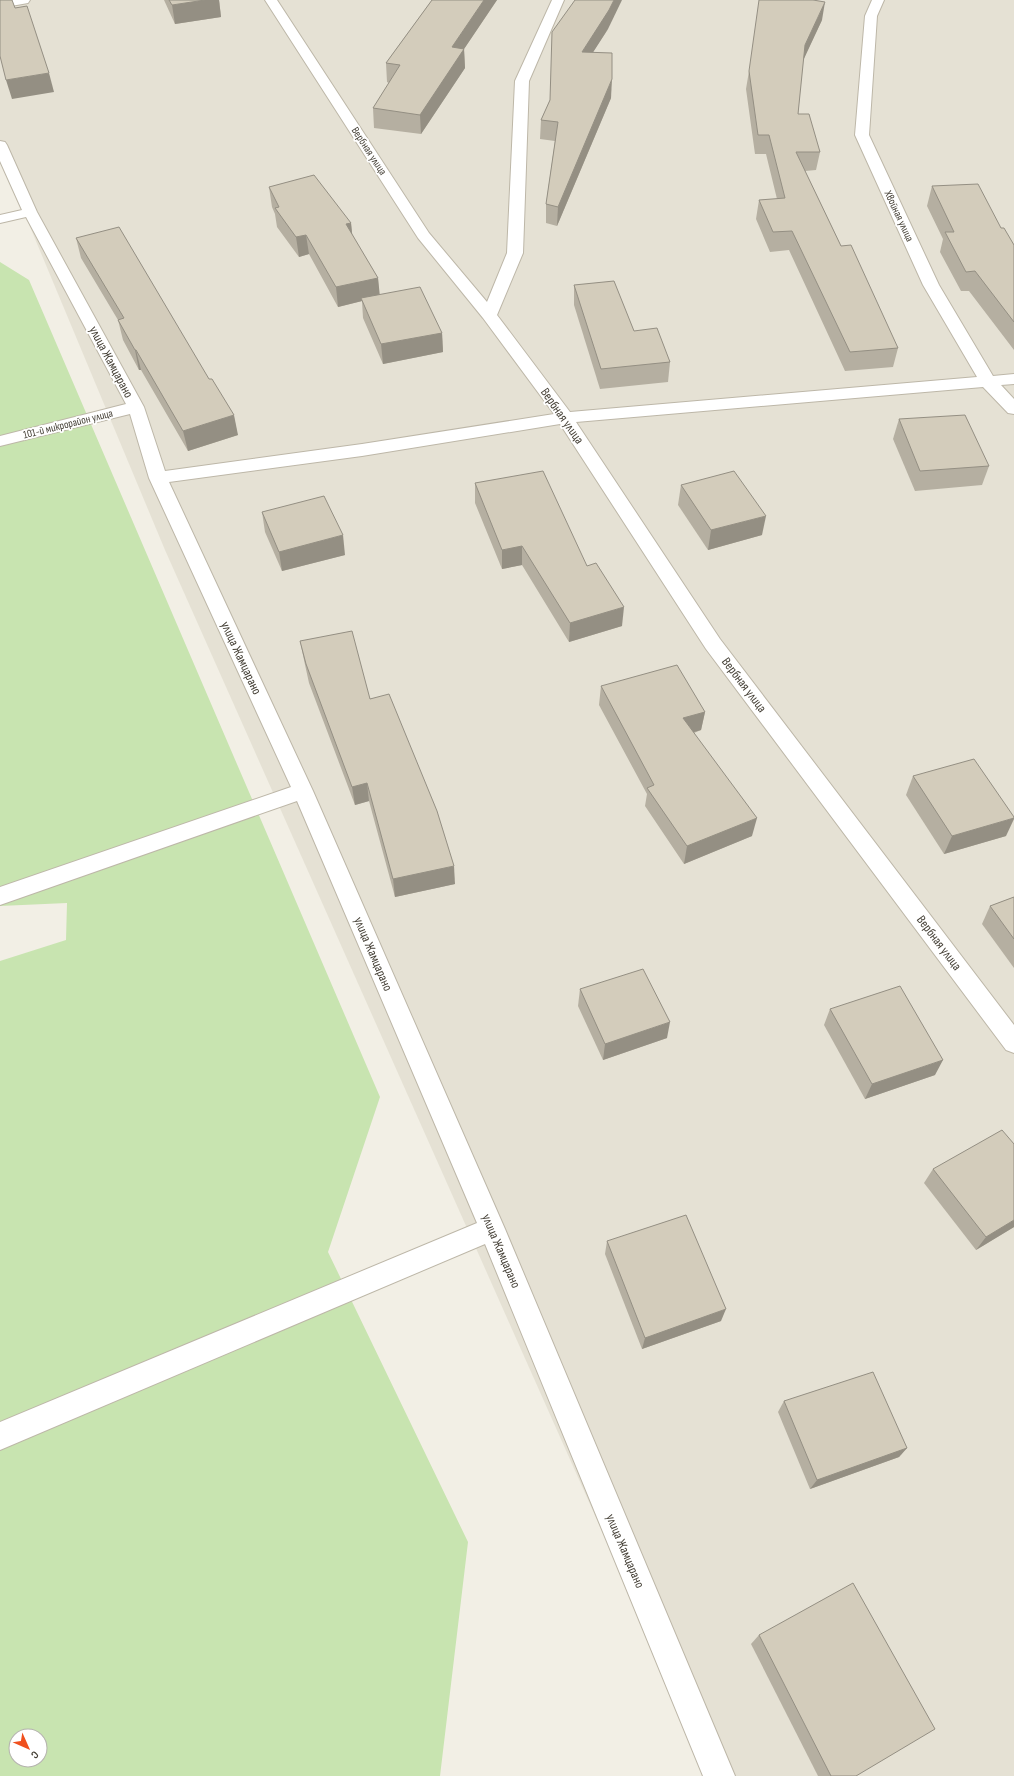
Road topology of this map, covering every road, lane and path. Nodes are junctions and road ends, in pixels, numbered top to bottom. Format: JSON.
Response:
{"nodes":[{"id":1,"x":24,"y":0,"type":"edge"},
{"id":2,"x":271,"y":0,"type":"edge"},
{"id":3,"x":558,"y":0,"type":"edge"},
{"id":4,"x":878,"y":0,"type":"edge"},
{"id":5,"x":0,"y":4,"type":"edge"},
{"id":6,"x":0,"y":145,"type":"edge"},
{"id":7,"x":30,"y":212,"type":"junction"},
{"id":8,"x":0,"y":218,"type":"edge"},
{"id":9,"x":489,"y":315,"type":"junction"},
{"id":10,"x":1014,"y":379,"type":"edge"},
{"id":11,"x":988,"y":382,"type":"junction"},
{"id":12,"x":136,"y":407,"type":"junction"},
{"id":13,"x":1014,"y":409,"type":"edge"},
{"id":14,"x":565,"y":418,"type":"junction"},
{"id":15,"x":0,"y":441,"type":"edge"},
{"id":16,"x":158,"y":478,"type":"junction"},
{"id":17,"x":302,"y":791,"type":"junction"},
{"id":18,"x":0,"y":896,"type":"edge"},
{"id":19,"x":1014,"y":1043,"type":"edge"},
{"id":20,"x":492,"y":1229,"type":"junction"},
{"id":21,"x":0,"y":1436,"type":"edge"},
{"id":22,"x":719,"y":1776,"type":"edge"}],
"edges":[{"from":1,"to":5,"type":"street"},
{"from":2,"to":9,"type":"street","name":"Вербная улица"},
{"from":3,"to":9,"type":"street"},
{"from":4,"to":11,"type":"street","name":"Хвойная улица"},
{"from":6,"to":7,"type":"street","name":"улица Жамцарано"},
{"from":7,"to":8,"type":"street"},
{"from":7,"to":12,"type":"street","name":"улица Жамцарано"},
{"from":9,"to":14,"type":"street","name":"Вербная улица"},
{"from":10,"to":11,"type":"street"},
{"from":11,"to":13,"type":"street","name":"Хвойная улица"},
{"from":11,"to":14,"type":"street"},
{"from":12,"to":15,"type":"street","name":"101-й микрорайон улица"},
{"from":12,"to":16,"type":"street","name":"улица Жамцарано"},
{"from":14,"to":16,"type":"street"},
{"from":14,"to":19,"type":"street","name":"Вербная улица"},
{"from":16,"to":17,"type":"street","name":"улица Жамцарано"},
{"from":17,"to":18,"type":"street"},
{"from":17,"to":20,"type":"street","name":"улица Жамцарано"},
{"from":20,"to":21,"type":"street"},
{"from":20,"to":22,"type":"street","name":"улица Жамцарано"}]}
